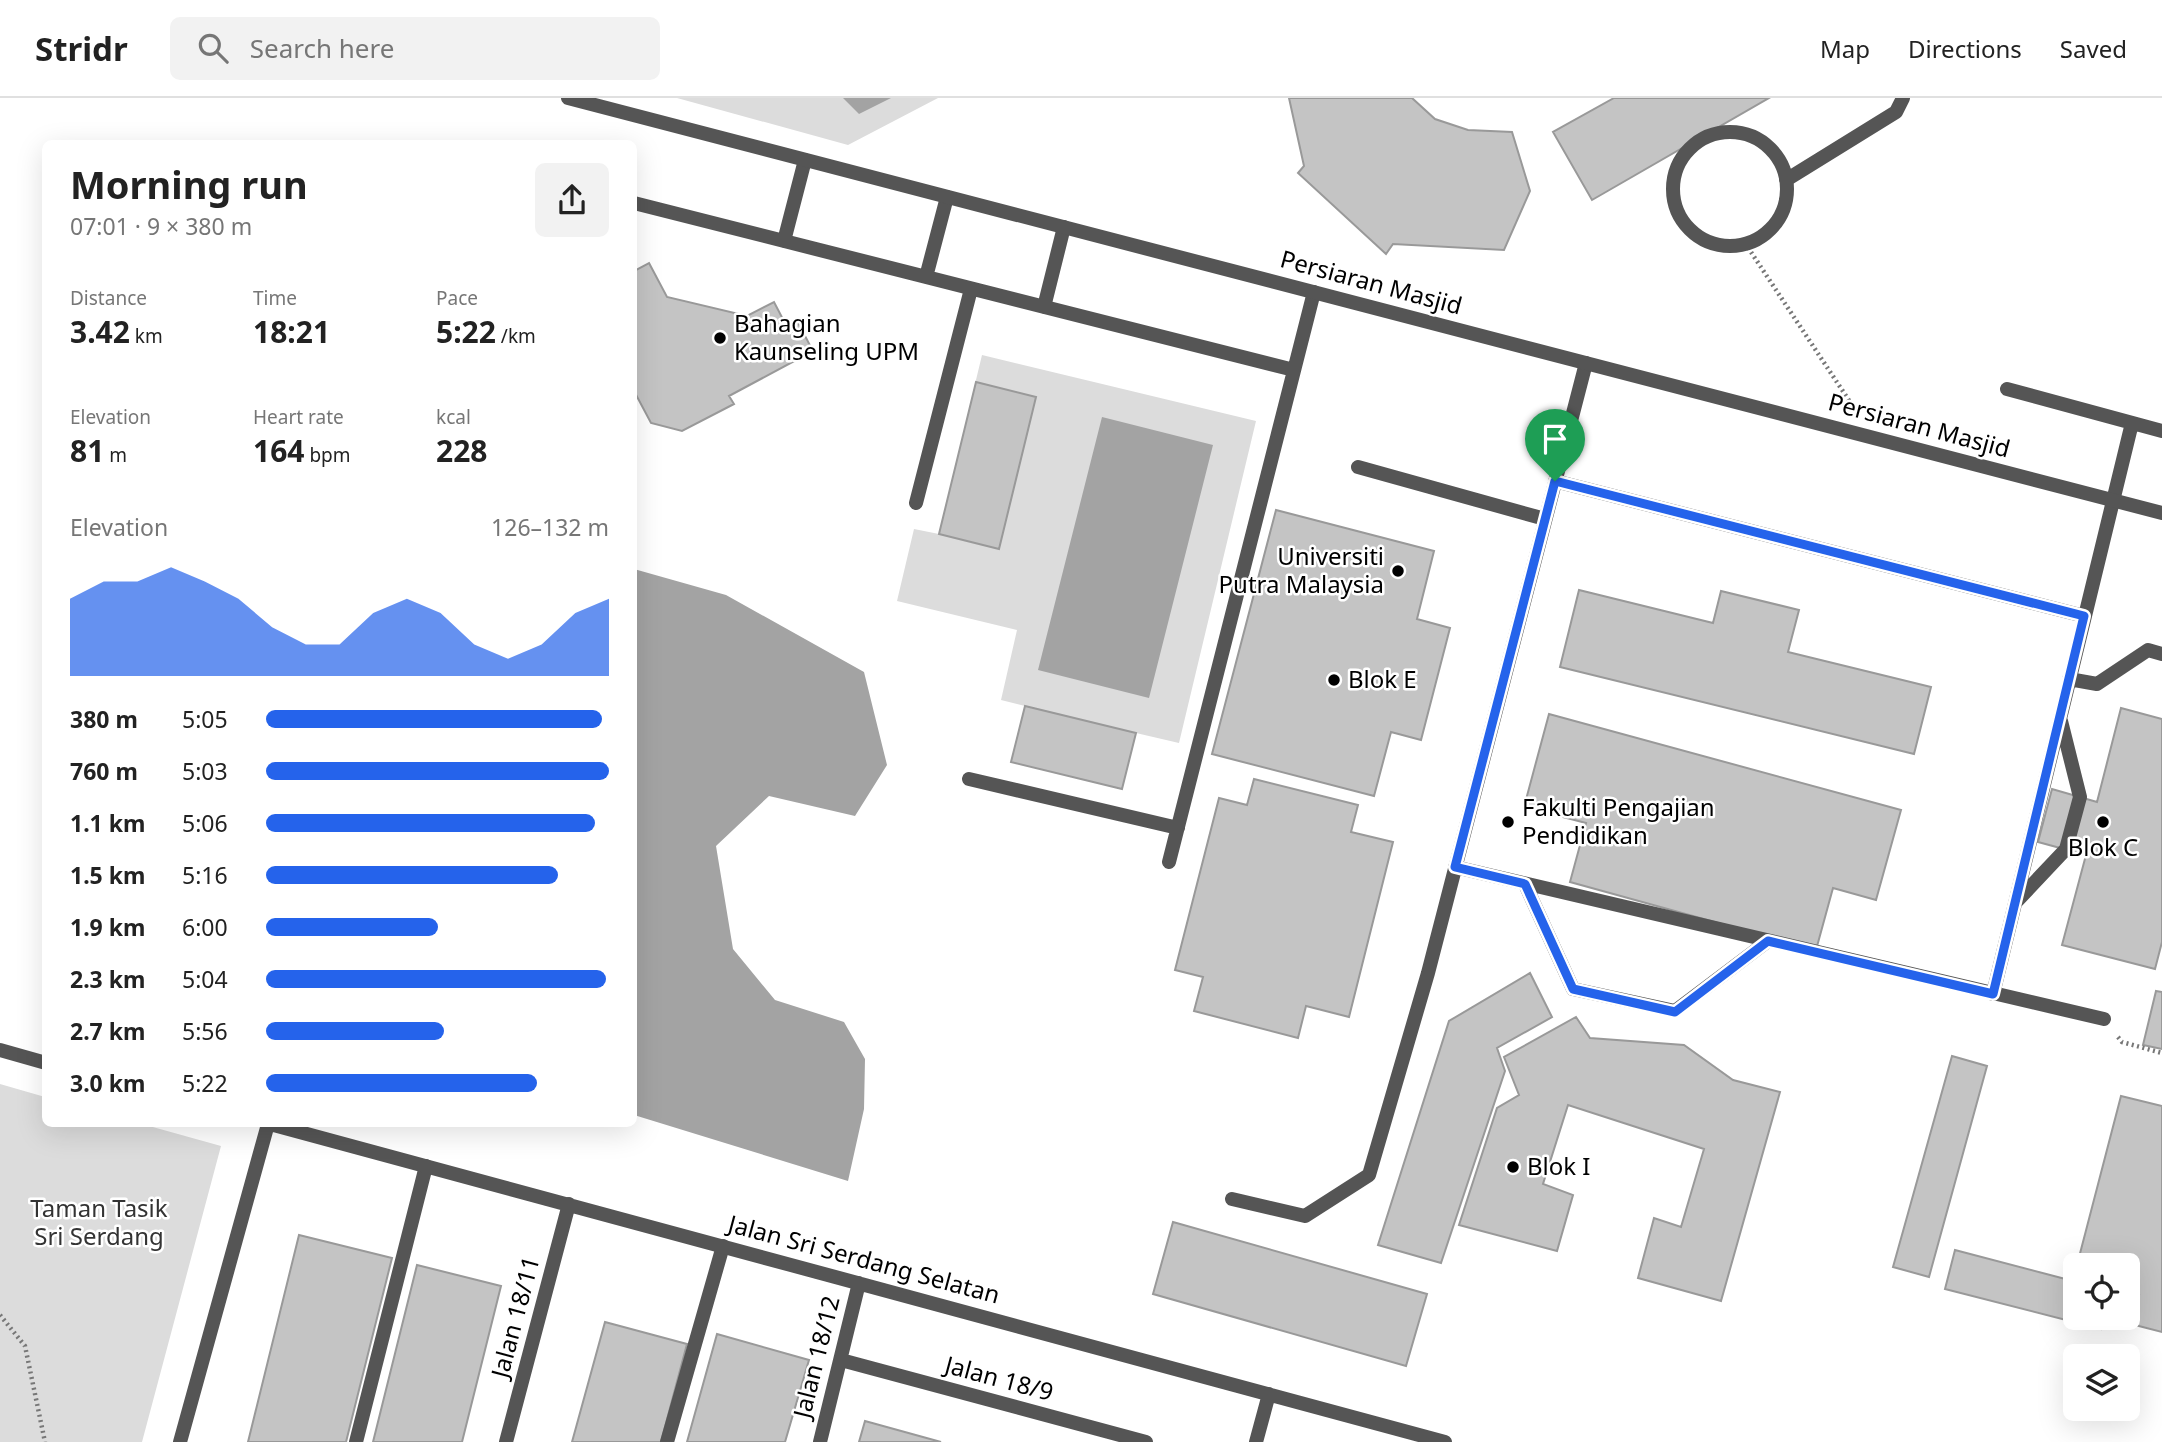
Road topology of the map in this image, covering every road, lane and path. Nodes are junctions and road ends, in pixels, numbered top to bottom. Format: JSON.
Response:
{"nodes":[{"id":1,"x":568,"y":98,"type":"edge"},
{"id":2,"x":1903,"y":98,"type":"edge"},
{"id":3,"x":805,"y":160,"type":"junction"},
{"id":4,"x":1786,"y":180,"type":"junction"},
{"id":5,"x":947,"y":197,"type":"junction"},
{"id":6,"x":637,"y":204,"type":"edge"},
{"id":7,"x":1064,"y":227,"type":"junction"},
{"id":8,"x":784,"y":241,"type":"junction"},
{"id":9,"x":1745,"y":243,"type":"junction"},
{"id":10,"x":926,"y":277,"type":"junction"},
{"id":11,"x":971,"y":289,"type":"junction"},
{"id":12,"x":1314,"y":292,"type":"junction"},
{"id":13,"x":1044,"y":307,"type":"junction"},
{"id":14,"x":1586,"y":363,"type":"junction"},
{"id":15,"x":1294,"y":370,"type":"junction"},
{"id":16,"x":2007,"y":389,"type":"dead end"},
{"id":17,"x":2132,"y":423,"type":"junction"},
{"id":18,"x":2162,"y":431,"type":"edge"},
{"id":19,"x":1874,"y":438,"type":"junction"},
{"id":20,"x":1359,"y":467,"type":"dead end"},
{"id":21,"x":1555,"y":481,"type":"junction"},
{"id":22,"x":2112,"y":500,"type":"junction"},
{"id":23,"x":916,"y":503,"type":"dead end"},
{"id":24,"x":2162,"y":513,"type":"edge"},
{"id":25,"x":1545,"y":519,"type":"junction"},
{"id":26,"x":2084,"y":616,"type":"junction"},
{"id":27,"x":2162,"y":654,"type":"edge"},
{"id":28,"x":2069,"y":679,"type":"junction"},
{"id":29,"x":2060,"y":716,"type":"junction"},
{"id":30,"x":969,"y":779,"type":"dead end"},
{"id":31,"x":1178,"y":828,"type":"junction"},
{"id":32,"x":1170,"y":862,"type":"dead end"},
{"id":33,"x":1455,"y":867,"type":"junction"},
{"id":34,"x":1525,"y":884,"type":"junction"},
{"id":35,"x":2015,"y":904,"type":"junction"},
{"id":36,"x":1768,"y":941,"type":"junction"},
{"id":37,"x":1993,"y":994,"type":"junction"},
{"id":38,"x":2104,"y":1019,"type":"joint"},
{"id":39,"x":0,"y":1050,"type":"edge"},
{"id":40,"x":2162,"y":1053,"type":"edge"},
{"id":41,"x":42,"y":1062,"type":"edge"},
{"id":42,"x":268,"y":1127,"type":"edge"},
{"id":43,"x":280,"y":1127,"type":"edge"},
{"id":44,"x":426,"y":1166,"type":"junction"},
{"id":45,"x":1231,"y":1199,"type":"dead end"},
{"id":46,"x":569,"y":1204,"type":"junction"},
{"id":47,"x":723,"y":1246,"type":"junction"},
{"id":48,"x":859,"y":1283,"type":"junction"},
{"id":49,"x":0,"y":1315,"type":"edge"},
{"id":50,"x":841,"y":1360,"type":"junction"},
{"id":51,"x":1269,"y":1394,"type":"junction"},
{"id":52,"x":45,"y":1442,"type":"edge"},
{"id":53,"x":180,"y":1442,"type":"edge"},
{"id":54,"x":356,"y":1442,"type":"edge"},
{"id":55,"x":506,"y":1442,"type":"edge"},
{"id":56,"x":667,"y":1442,"type":"edge"},
{"id":57,"x":820,"y":1442,"type":"edge"},
{"id":58,"x":1146,"y":1442,"type":"edge"},
{"id":59,"x":1256,"y":1442,"type":"edge"},
{"id":60,"x":1445,"y":1442,"type":"edge"}],
"edges":[{"from":1,"to":3,"type":"street","name":"Persiaran Masjid"},
{"from":2,"to":4,"type":"street"},
{"from":3,"to":5,"type":"street","name":"Persiaran Masjid"},
{"from":3,"to":8,"type":"street"},
{"from":4,"to":9,"type":"street"},
{"from":4,"to":9,"type":"street"},
{"from":5,"to":7,"type":"street","name":"Persiaran Masjid"},
{"from":5,"to":10,"type":"street"},
{"from":6,"to":8,"type":"street"},
{"from":7,"to":12,"type":"street","name":"Persiaran Masjid"},
{"from":7,"to":13,"type":"street"},
{"from":8,"to":10,"type":"street"},
{"from":9,"to":19,"type":"path"},
{"from":10,"to":11,"type":"street"},
{"from":11,"to":13,"type":"street"},
{"from":11,"to":23,"type":"street"},
{"from":12,"to":14,"type":"street","name":"Persiaran Masjid"},
{"from":12,"to":15,"type":"street"},
{"from":13,"to":15,"type":"street"},
{"from":14,"to":19,"type":"street","name":"Persiaran Masjid"},
{"from":14,"to":21,"type":"street"},
{"from":15,"to":31,"type":"street"},
{"from":16,"to":17,"type":"street"},
{"from":17,"to":18,"type":"street"},
{"from":17,"to":22,"type":"street"},
{"from":19,"to":22,"type":"street","name":"Persiaran Masjid"},
{"from":20,"to":25,"type":"street"},
{"from":21,"to":25,"type":"street"},
{"from":21,"to":26,"type":"street"},
{"from":22,"to":24,"type":"street","name":"Persiaran Masjid"},
{"from":22,"to":26,"type":"street"},
{"from":25,"to":33,"type":"street"},
{"from":26,"to":28,"type":"street"},
{"from":27,"to":28,"type":"street"},
{"from":28,"to":29,"type":"street"},
{"from":29,"to":35,"type":"street"},
{"from":29,"to":35,"type":"street"},
{"from":30,"to":31,"type":"street"},
{"from":31,"to":32,"type":"street"},
{"from":33,"to":34,"type":"street"},
{"from":33,"to":45,"type":"street"},
{"from":34,"to":36,"type":"street"},
{"from":34,"to":36,"type":"street"},
{"from":35,"to":37,"type":"street"},
{"from":36,"to":37,"type":"street"},
{"from":37,"to":38,"type":"street"},
{"from":38,"to":40,"type":"path"},
{"from":39,"to":41,"type":"street"},
{"from":42,"to":53,"type":"street"},
{"from":43,"to":44,"type":"street","name":"Jalan Sri Serdang Selatan"},
{"from":44,"to":46,"type":"street","name":"Jalan Sri Serdang Selatan"},
{"from":44,"to":54,"type":"street"},
{"from":46,"to":47,"type":"street","name":"Jalan Sri Serdang Selatan"},
{"from":46,"to":55,"type":"street","name":"Jalan 18/11"},
{"from":47,"to":48,"type":"street","name":"Jalan Sri Serdang Selatan"},
{"from":47,"to":56,"type":"street"},
{"from":48,"to":50,"type":"street","name":"Jalan 18/12"},
{"from":48,"to":51,"type":"street","name":"Jalan Sri Serdang Selatan"},
{"from":49,"to":52,"type":"path"},
{"from":50,"to":57,"type":"street","name":"Jalan 18/12"},
{"from":50,"to":58,"type":"street","name":"Jalan 18/9"},
{"from":51,"to":59,"type":"street"},
{"from":51,"to":60,"type":"street","name":"Jalan Sri Serdang Selatan"}]}
